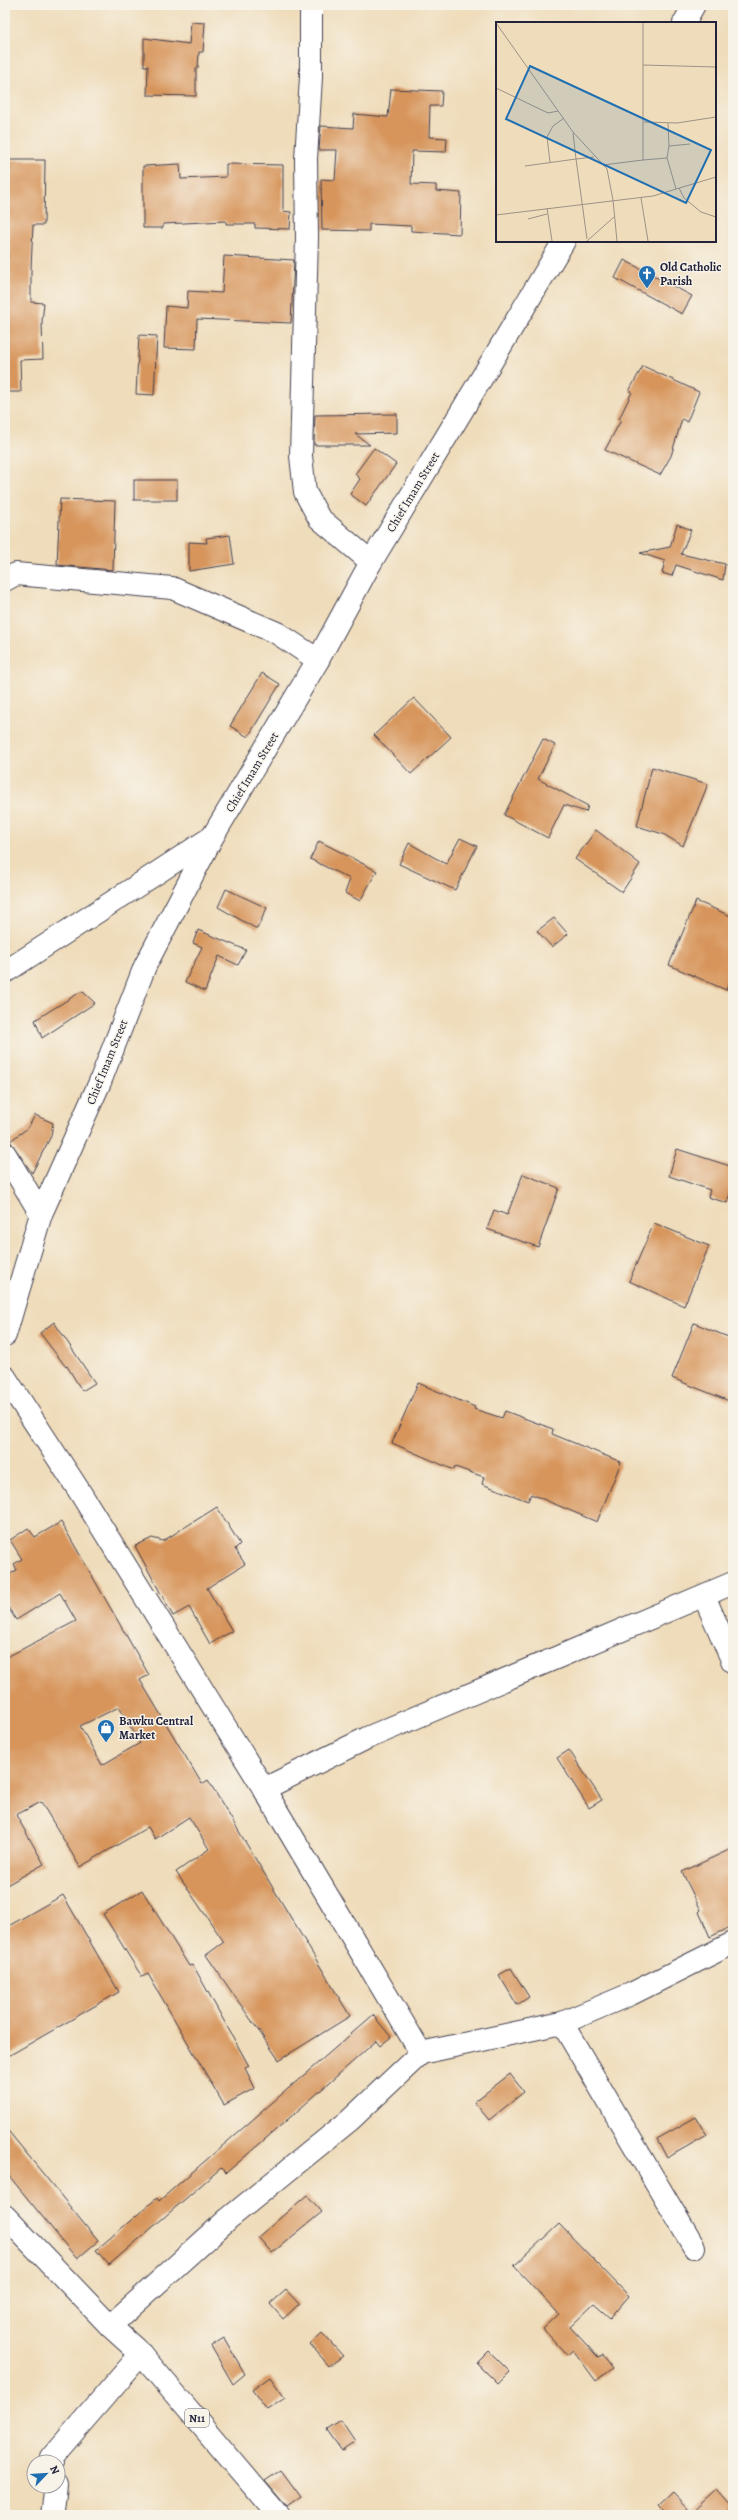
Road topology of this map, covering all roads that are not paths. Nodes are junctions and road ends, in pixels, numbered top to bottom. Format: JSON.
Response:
{"nodes":[{"id":1,"x":311,"y":5,"type":"edge"},
{"id":2,"x":694,"y":5,"type":"edge"},
{"id":3,"x":685,"y":22,"type":"edge"},
{"id":4,"x":563,"y":242,"type":"edge"},
{"id":5,"x":371,"y":562,"type":"junction"},
{"id":6,"x":5,"y":580,"type":"edge"},
{"id":7,"x":318,"y":660,"type":"junction"},
{"id":8,"x":213,"y":836,"type":"junction"},
{"id":9,"x":5,"y":972,"type":"edge"},
{"id":10,"x":5,"y":1154,"type":"edge"},
{"id":11,"x":41,"y":1214,"type":"junction"},
{"id":12,"x":5,"y":1335,"type":"edge"},
{"id":13,"x":5,"y":1377,"type":"edge"},
{"id":14,"x":733,"y":1583,"type":"edge"},
{"id":15,"x":704,"y":1596,"type":"junction"},
{"id":16,"x":733,"y":1662,"type":"edge"},
{"id":17,"x":264,"y":1789,"type":"junction"},
{"id":18,"x":733,"y":1943,"type":"edge"},
{"id":19,"x":562,"y":2023,"type":"junction"},
{"id":20,"x":421,"y":2053,"type":"junction"},
{"id":21,"x":5,"y":2216,"type":"edge"},
{"id":22,"x":694,"y":2247,"type":"dead end"},
{"id":23,"x":110,"y":2326,"type":"junction"},
{"id":24,"x":141,"y":2354,"type":"junction"},
{"id":25,"x":54,"y":2454,"type":"edge"},
{"id":26,"x":55,"y":2494,"type":"edge"},
{"id":27,"x":52,"y":2515,"type":"edge"},
{"id":28,"x":278,"y":2515,"type":"edge"}],
"edges":[{"from":1,"to":5,"type":"main road"},
{"from":2,"to":3,"type":"main road"},
{"from":4,"to":5,"type":"main road","name":"Chief Imam Street"},
{"from":5,"to":7,"type":"main road","name":"Chief Imam Street"},
{"from":6,"to":7,"type":"main road"},
{"from":7,"to":8,"type":"main road","name":"Chief Imam Street"},
{"from":8,"to":9,"type":"main road"},
{"from":8,"to":11,"type":"main road","name":"Chief Imam Street"},
{"from":10,"to":11,"type":"main road"},
{"from":11,"to":12,"type":"main road","name":"Chief Imam Street"},
{"from":13,"to":17,"type":"main road"},
{"from":14,"to":15,"type":"main road"},
{"from":15,"to":16,"type":"main road"},
{"from":15,"to":17,"type":"main road"},
{"from":17,"to":20,"type":"main road"},
{"from":18,"to":19,"type":"main road"},
{"from":19,"to":20,"type":"main road"},
{"from":19,"to":22,"type":"main road"},
{"from":20,"to":23,"type":"main road"},
{"from":21,"to":23,"type":"main road","number":"N11"},
{"from":23,"to":24,"type":"main road","number":"N11"},
{"from":24,"to":25,"type":"main road"},
{"from":24,"to":28,"type":"main road","number":"N11"},
{"from":26,"to":27,"type":"main road"}]}
